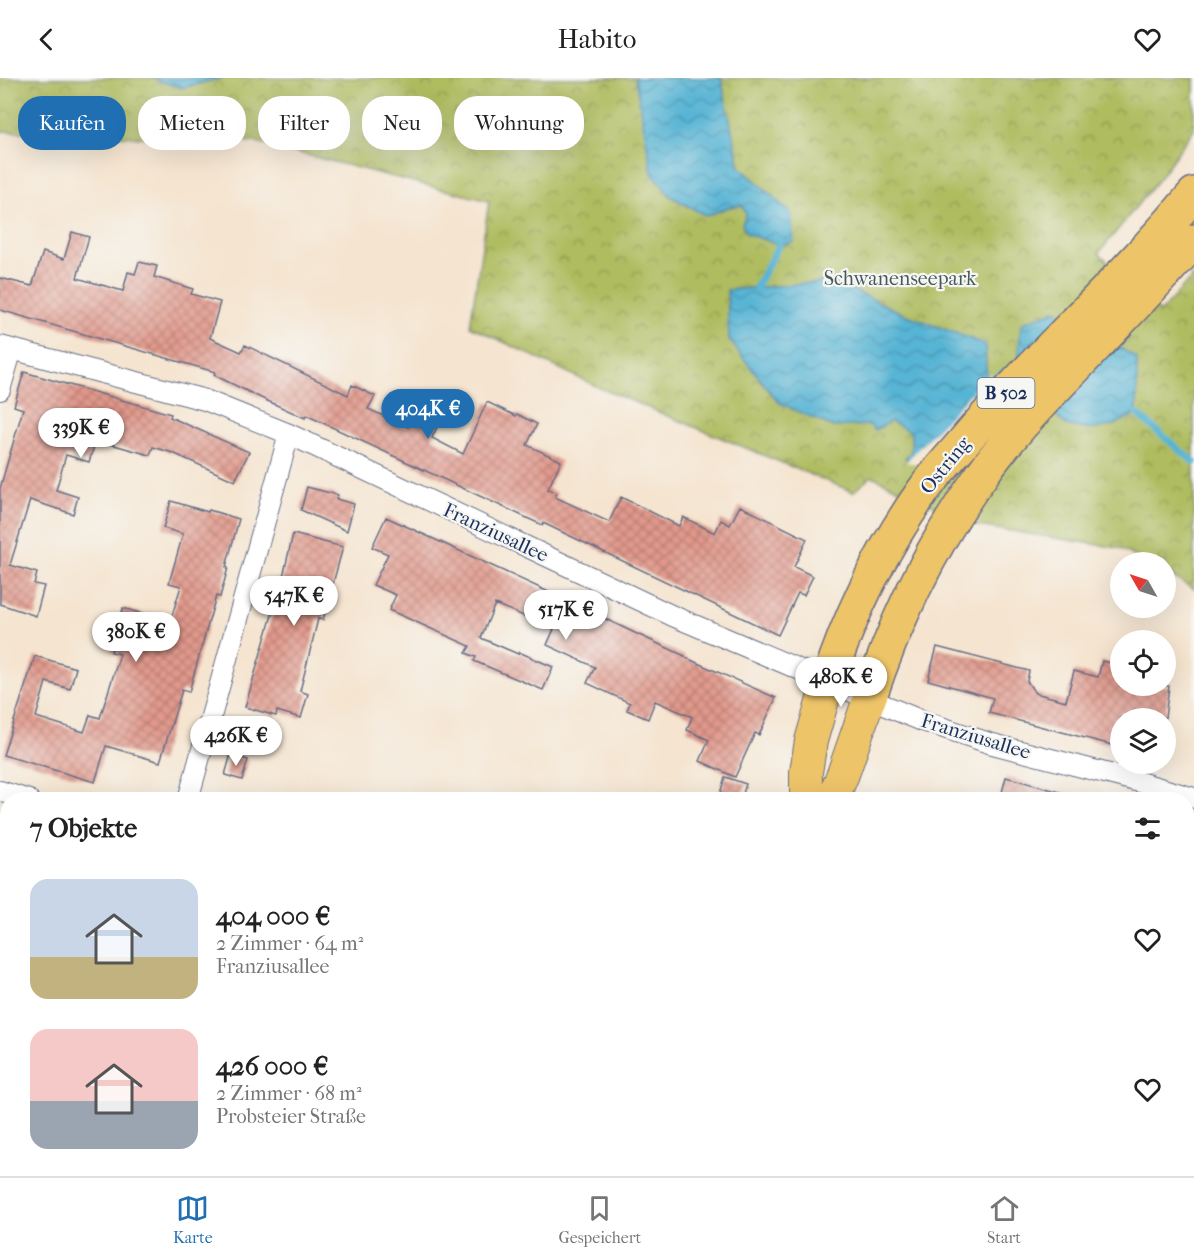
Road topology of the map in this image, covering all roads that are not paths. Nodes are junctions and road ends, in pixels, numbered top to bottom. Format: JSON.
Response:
{"nodes":[{"id":1,"x":1194,"y":194,"type":"edge"},
{"id":2,"x":1194,"y":240,"type":"edge"},
{"id":3,"x":1137,"y":281,"type":"junction"},
{"id":4,"x":6,"y":347,"type":"edge"},
{"id":5,"x":0,"y":390,"type":"edge"},
{"id":6,"x":289,"y":434,"type":"junction"},
{"id":7,"x":828,"y":682,"type":"junction"},
{"id":8,"x":868,"y":699,"type":"junction"},
{"id":9,"x":1135,"y":790,"type":"edge"},
{"id":10,"x":190,"y":792,"type":"edge"},
{"id":11,"x":806,"y":792,"type":"edge"},
{"id":12,"x":835,"y":792,"type":"edge"}],
"edges":[{"from":1,"to":3,"type":"highway","name":"Ostring","number":"B 502"},
{"from":2,"to":3,"type":"highway","name":"Ostring","number":"B 502"},
{"from":3,"to":7,"type":"highway","name":"Ostring","number":"B 502"},
{"from":3,"to":8,"type":"highway","name":"Ostring","number":"B 502"},
{"from":4,"to":5,"type":"street"},
{"from":4,"to":6,"type":"street","name":"Franziusallee"},
{"from":6,"to":7,"type":"street","name":"Franziusallee"},
{"from":6,"to":10,"type":"street"},
{"from":7,"to":8,"type":"street","name":"Franziusallee"},
{"from":7,"to":11,"type":"main road","name":"Ostring","number":"B 502"},
{"from":8,"to":9,"type":"street","name":"Franziusallee"},
{"from":8,"to":12,"type":"main road","name":"Ostring","number":"B 502"}]}
